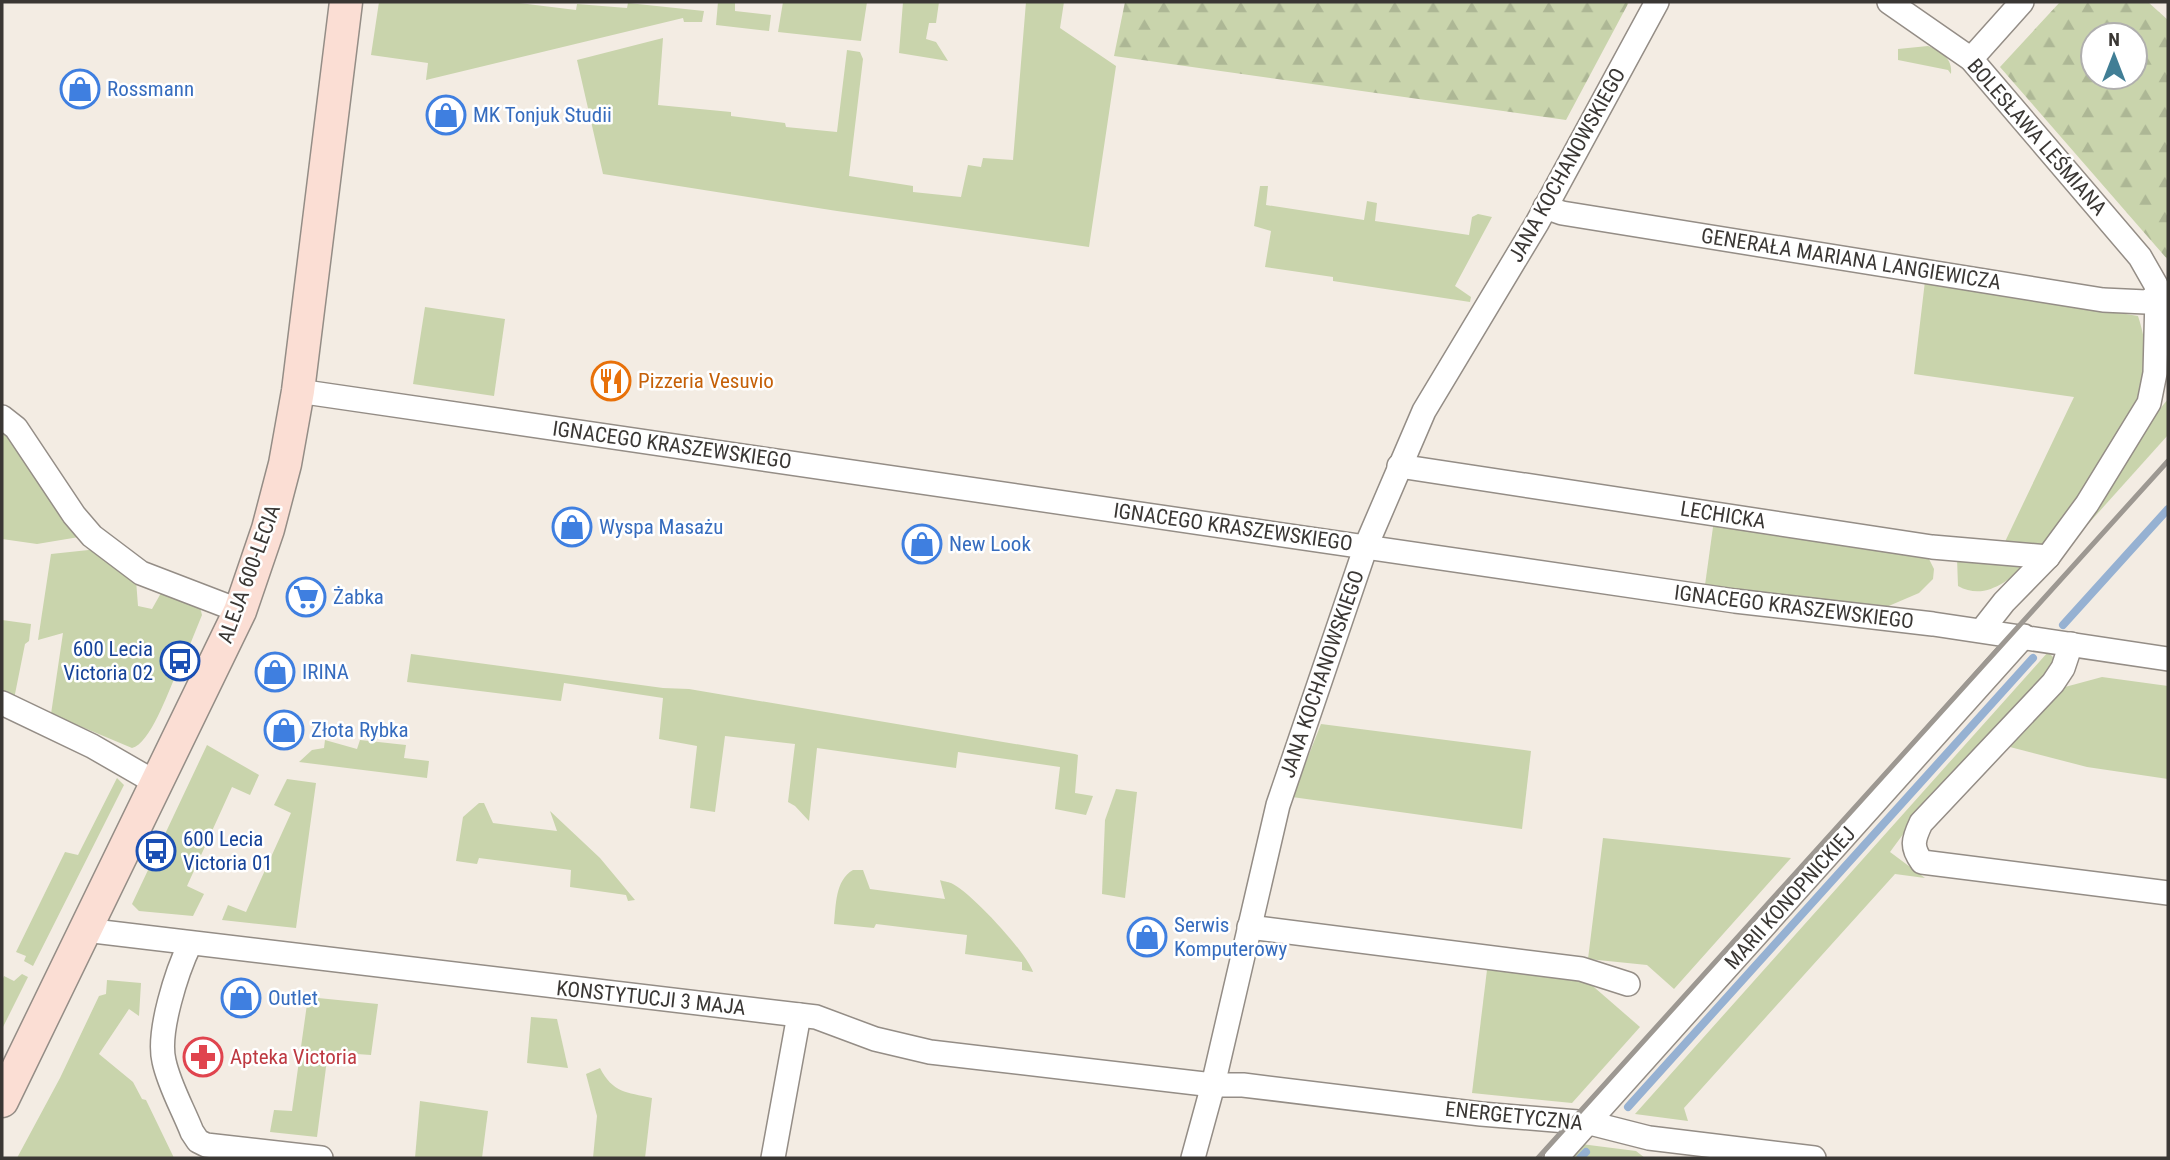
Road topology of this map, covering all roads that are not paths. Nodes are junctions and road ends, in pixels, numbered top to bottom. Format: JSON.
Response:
{"nodes":[{"id":1,"x":346,"y":2,"type":"edge"},
{"id":2,"x":1657,"y":2,"type":"edge"},
{"id":3,"x":1889,"y":2,"type":"edge"},
{"id":4,"x":2022,"y":2,"type":"edge"},
{"id":5,"x":1970,"y":59,"type":"junction"},
{"id":6,"x":1545,"y":206,"type":"junction"},
{"id":7,"x":2162,"y":298,"type":"edge"},
{"id":8,"x":2168,"y":384,"type":"edge"},
{"id":9,"x":298,"y":391,"type":"junction"},
{"id":10,"x":2149,"y":403,"type":"junction"},
{"id":11,"x":2,"y":417,"type":"edge"},
{"id":12,"x":1399,"y":466,"type":"junction"},
{"id":13,"x":1366,"y":546,"type":"junction"},
{"id":14,"x":2048,"y":557,"type":"junction"},
{"id":15,"x":240,"y":611,"type":"junction"},
{"id":16,"x":1982,"y":630,"type":"junction"},
{"id":17,"x":2024,"y":636,"type":"junction"},
{"id":18,"x":2071,"y":644,"type":"junction"},
{"id":19,"x":2168,"y":659,"type":"edge"},
{"id":20,"x":2,"y":703,"type":"edge"},
{"id":21,"x":158,"y":784,"type":"junction"},
{"id":22,"x":2168,"y":893,"type":"edge"},
{"id":23,"x":1249,"y":927,"type":"junction"},
{"id":24,"x":85,"y":930,"type":"junction"},
{"id":25,"x":190,"y":944,"type":"junction"},
{"id":26,"x":1628,"y":984,"type":"dead end"},
{"id":27,"x":799,"y":1015,"type":"junction"},
{"id":28,"x":1213,"y":1086,"type":"junction"},
{"id":29,"x":2,"y":1101,"type":"edge"},
{"id":30,"x":1590,"y":1123,"type":"junction"},
{"id":31,"x":321,"y":1158,"type":"edge"},
{"id":32,"x":773,"y":1158,"type":"edge"},
{"id":33,"x":1193,"y":1158,"type":"edge"},
{"id":34,"x":1556,"y":1158,"type":"edge"},
{"id":35,"x":1814,"y":1158,"type":"edge"}],
"edges":[{"from":1,"to":9,"type":"main road","name":"ALEJA 600-LECIA"},
{"from":2,"to":6,"type":"street","name":"JANA KOCHANOWSKIEGO"},
{"from":3,"to":5,"type":"street","name":"BOLESŁAWA LEŚMIANA"},
{"from":4,"to":5,"type":"street"},
{"from":5,"to":7,"type":"street","name":"BOLESŁAWA LEŚMIANA"},
{"from":6,"to":7,"type":"street","name":"GENERAŁA MARIANA LANGIEWICZA"},
{"from":6,"to":12,"type":"street","name":"JANA KOCHANOWSKIEGO"},
{"from":7,"to":10,"type":"street"},
{"from":8,"to":10,"type":"street"},
{"from":9,"to":13,"type":"street","name":"IGNACEGO KRASZEWSKIEGO"},
{"from":9,"to":15,"type":"main road","name":"ALEJA 600-LECIA"},
{"from":10,"to":14,"type":"street"},
{"from":11,"to":15,"type":"street"},
{"from":12,"to":13,"type":"street","name":"JANA KOCHANOWSKIEGO"},
{"from":12,"to":14,"type":"street","name":"LECHICKA"},
{"from":13,"to":16,"type":"street","name":"IGNACEGO KRASZEWSKIEGO"},
{"from":13,"to":23,"type":"street","name":"JANA KOCHANOWSKIEGO"},
{"from":14,"to":16,"type":"street"},
{"from":15,"to":21,"type":"main road","name":"ALEJA 600-LECIA"},
{"from":16,"to":17,"type":"street","name":"IGNACEGO KRASZEWSKIEGO"},
{"from":17,"to":18,"type":"street","name":"IGNACEGO KRASZEWSKIEGO"},
{"from":17,"to":30,"type":"street","name":"MARII KONOPNICKIEJ"},
{"from":18,"to":19,"type":"street","name":"IGNACEGO KRASZEWSKIEGO"},
{"from":18,"to":22,"type":"street"},
{"from":20,"to":21,"type":"street"},
{"from":21,"to":24,"type":"main road","name":"ALEJA 600-LECIA"},
{"from":23,"to":26,"type":"street"},
{"from":23,"to":28,"type":"street","name":"JANA KOCHANOWSKIEGO"},
{"from":24,"to":25,"type":"street","name":"KONSTYTUCJI 3 MAJA"},
{"from":24,"to":29,"type":"main road","name":"ALEJA 600-LECIA"},
{"from":25,"to":27,"type":"street","name":"KONSTYTUCJI 3 MAJA"},
{"from":25,"to":31,"type":"street"},
{"from":27,"to":28,"type":"street","name":"KONSTYTUCJI 3 MAJA"},
{"from":27,"to":32,"type":"street"},
{"from":28,"to":30,"type":"street","name":"ENERGETYCZNA"},
{"from":28,"to":33,"type":"street","name":"JANA KOCHANOWSKIEGO"},
{"from":30,"to":34,"type":"street","name":"MARII KONOPNICKIEJ"},
{"from":30,"to":35,"type":"street","name":"ENERGETYCZNA"}]}
